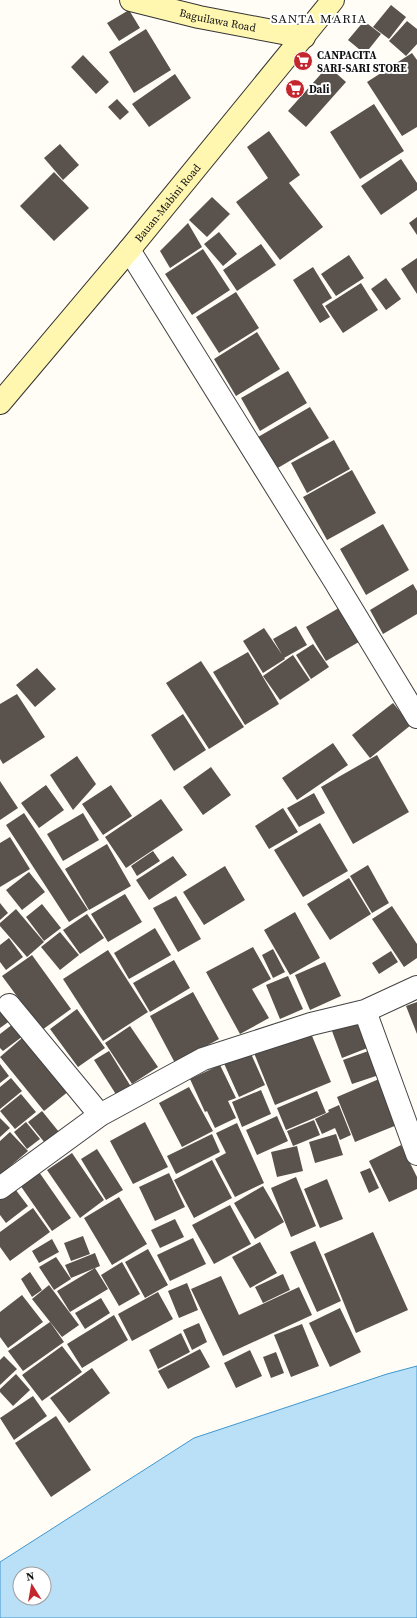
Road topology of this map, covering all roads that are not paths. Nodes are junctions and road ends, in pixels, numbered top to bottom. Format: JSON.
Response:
{"nodes":[{"id":1,"x":131,"y":0,"type":"edge"},
{"id":2,"x":333,"y":0,"type":"edge"},
{"id":3,"x":304,"y":37,"type":"junction"},
{"id":4,"x":129,"y":250,"type":"junction"},
{"id":5,"x":0,"y":404,"type":"edge"},
{"id":6,"x":417,"y":717,"type":"edge"},
{"id":7,"x":417,"y":987,"type":"edge"},
{"id":8,"x":9,"y":1005,"type":"dead end"},
{"id":9,"x":365,"y":1011,"type":"junction"},
{"id":10,"x":100,"y":1115,"type":"junction"},
{"id":11,"x":417,"y":1154,"type":"edge"},
{"id":12,"x":0,"y":1188,"type":"edge"}],
"edges":[{"from":1,"to":3,"type":"main road","name":"Baguilawa Road"},
{"from":2,"to":3,"type":"main road","name":"Bauan-Mabini Road"},
{"from":3,"to":4,"type":"main road","name":"Bauan-Mabini Road"},
{"from":4,"to":5,"type":"main road","name":"Bauan-Mabini Road"},
{"from":4,"to":6,"type":"street"},
{"from":7,"to":9,"type":"street"},
{"from":8,"to":10,"type":"street"},
{"from":9,"to":10,"type":"street"},
{"from":9,"to":11,"type":"street"},
{"from":10,"to":12,"type":"street"}]}
